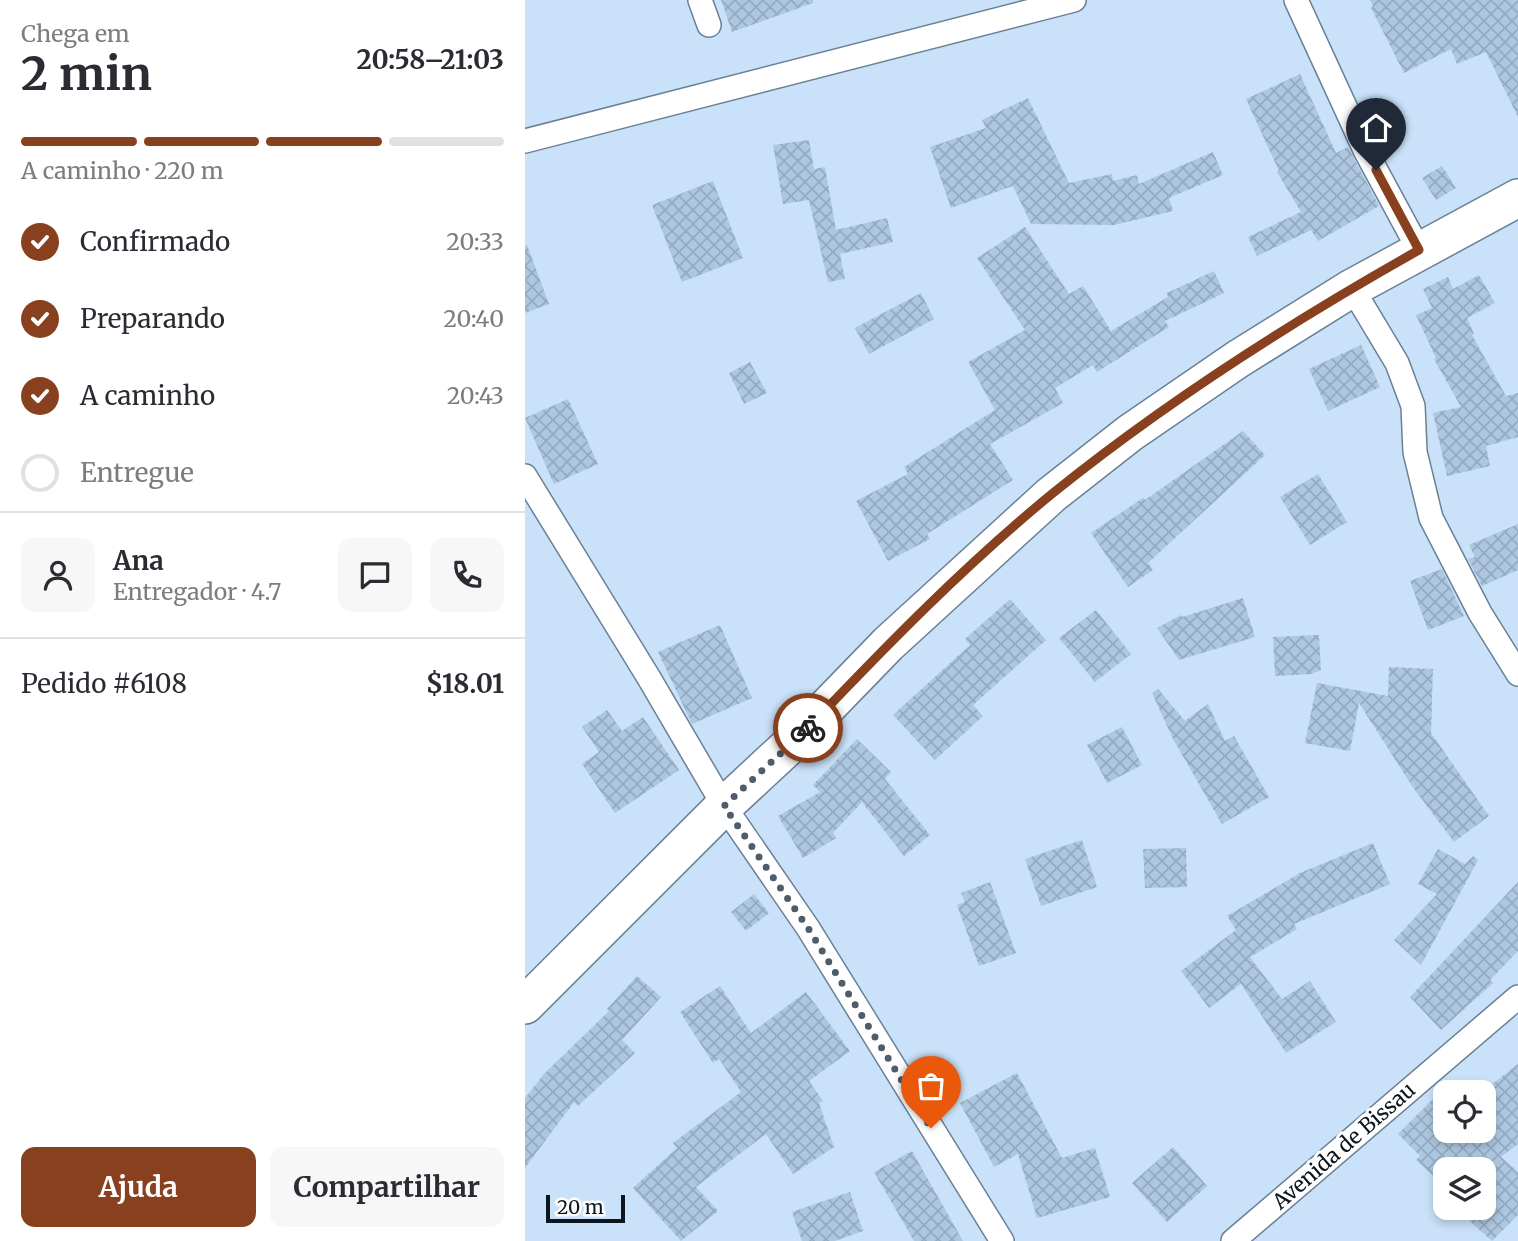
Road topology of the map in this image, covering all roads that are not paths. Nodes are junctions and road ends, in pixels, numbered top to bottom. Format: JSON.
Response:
{"nodes":[{"id":1,"x":700,"y":0,"type":"edge"},
{"id":2,"x":1074,"y":0,"type":"edge"},
{"id":3,"x":1296,"y":0,"type":"edge"},
{"id":4,"x":709,"y":25,"type":"dead end"},
{"id":5,"x":525,"y":141,"type":"edge"},
{"id":6,"x":1518,"y":198,"type":"edge"},
{"id":7,"x":1419,"y":250,"type":"junction"},
{"id":8,"x":1352,"y":288,"type":"junction"},
{"id":9,"x":525,"y":475,"type":"edge"},
{"id":10,"x":1518,"y":674,"type":"edge"},
{"id":11,"x":724,"y":806,"type":"junction"},
{"id":12,"x":1518,"y":997,"type":"edge"},
{"id":13,"x":525,"y":1005,"type":"edge"},
{"id":14,"x":1002,"y":1241,"type":"edge"},
{"id":15,"x":1233,"y":1241,"type":"edge"}],
"edges":[{"from":1,"to":4,"type":"street"},
{"from":2,"to":5,"type":"street"},
{"from":3,"to":7,"type":"street"},
{"from":6,"to":7,"type":"main road"},
{"from":7,"to":8,"type":"main road"},
{"from":8,"to":10,"type":"street"},
{"from":8,"to":11,"type":"main road"},
{"from":9,"to":11,"type":"street"},
{"from":11,"to":13,"type":"main road"},
{"from":11,"to":14,"type":"street"},
{"from":12,"to":15,"type":"street","name":"Avenida de Bissau"}]}
